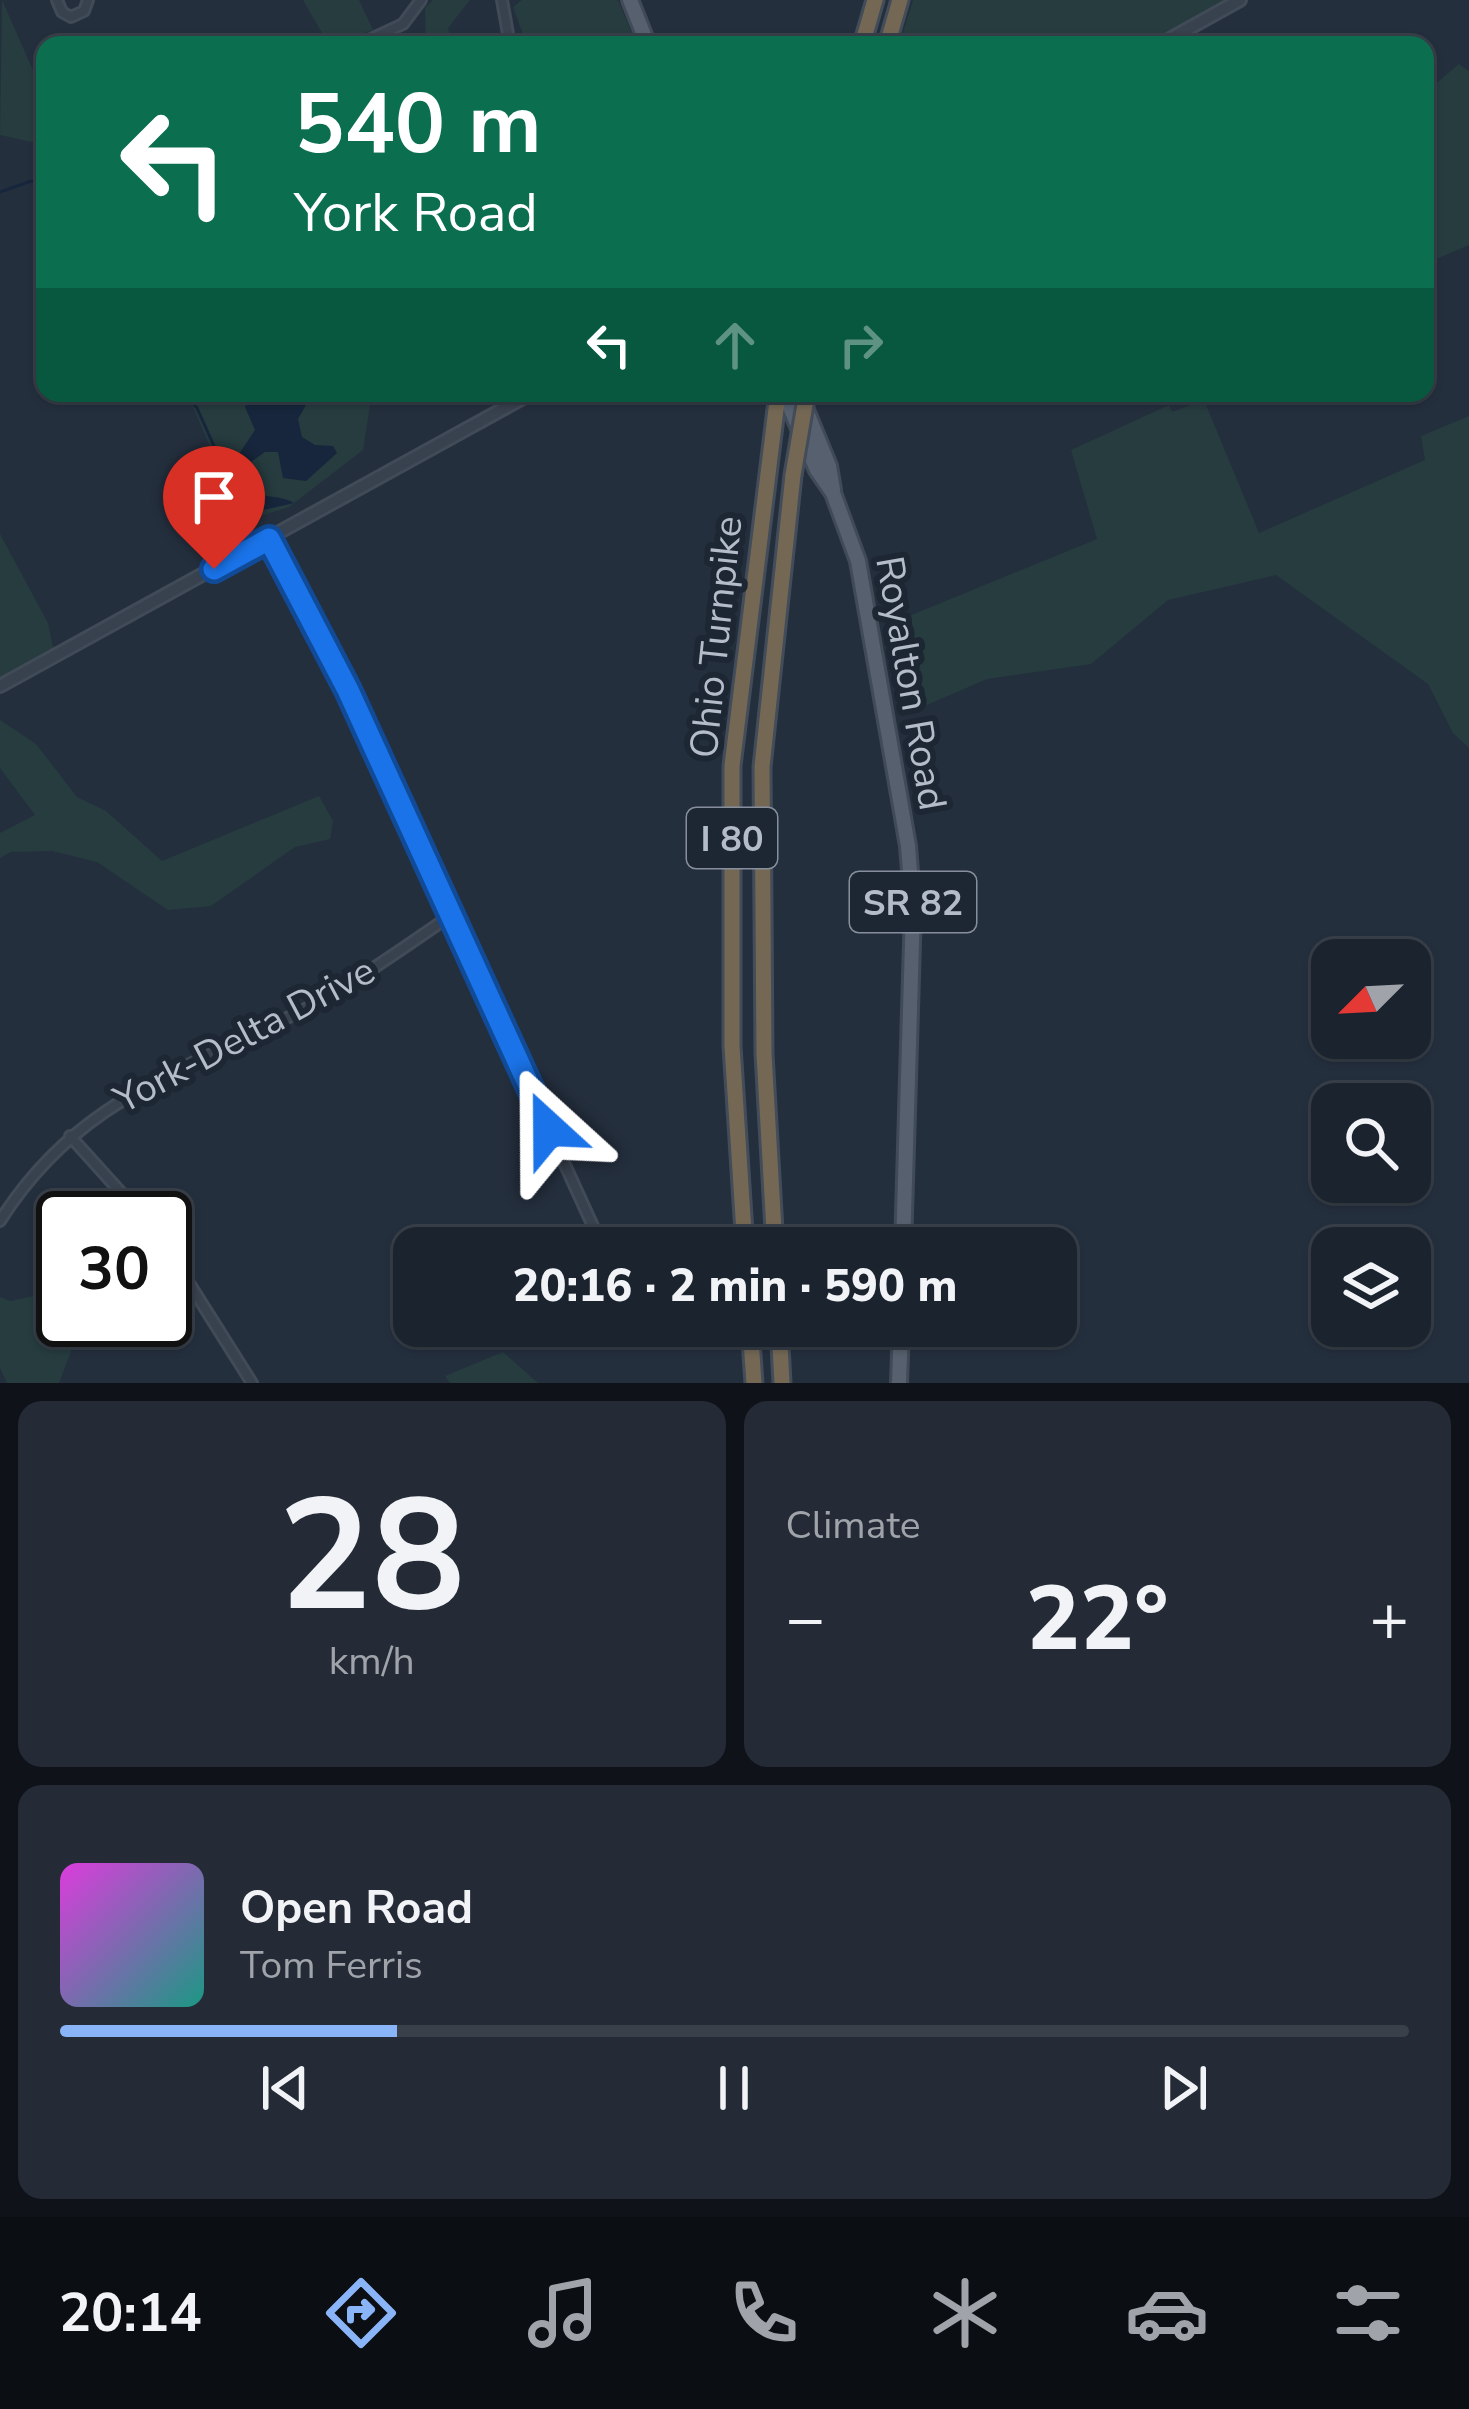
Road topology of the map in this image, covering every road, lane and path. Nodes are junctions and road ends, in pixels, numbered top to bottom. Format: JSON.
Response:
{"nodes":[{"id":1,"x":57,"y":0,"type":"edge"},
{"id":2,"x":88,"y":0,"type":"edge"},
{"id":3,"x":421,"y":0,"type":"edge"},
{"id":4,"x":502,"y":0,"type":"edge"},
{"id":5,"x":630,"y":0,"type":"edge"},
{"id":6,"x":875,"y":0,"type":"edge"},
{"id":7,"x":900,"y":0,"type":"edge"},
{"id":8,"x":1240,"y":0,"type":"edge"},
{"id":9,"x":377,"y":36,"type":"edge"},
{"id":10,"x":508,"y":36,"type":"edge"},
{"id":11,"x":644,"y":36,"type":"edge"},
{"id":12,"x":865,"y":36,"type":"edge"},
{"id":13,"x":890,"y":36,"type":"edge"},
{"id":14,"x":1175,"y":36,"type":"edge"},
{"id":15,"x":500,"y":402,"type":"edge"},
{"id":16,"x":779,"y":402,"type":"edge"},
{"id":17,"x":785,"y":402,"type":"edge"},
{"id":18,"x":802,"y":402,"type":"edge"},
{"id":19,"x":806,"y":402,"type":"edge"},
{"id":20,"x":833,"y":493,"type":"junction"},
{"id":21,"x":269,"y":539,"type":"junction"},
{"id":22,"x":0,"y":686,"type":"edge"},
{"id":23,"x":453,"y":914,"type":"junction"},
{"id":24,"x":70,"y":1136,"type":"junction"},
{"id":25,"x":120,"y":1191,"type":"edge"},
{"id":26,"x":0,"y":1221,"type":"edge"},
{"id":27,"x":594,"y":1227,"type":"edge"},
{"id":28,"x":744,"y":1227,"type":"edge"},
{"id":29,"x":774,"y":1227,"type":"edge"},
{"id":30,"x":903,"y":1227,"type":"edge"},
{"id":31,"x":192,"y":1288,"type":"edge"},
{"id":32,"x":751,"y":1347,"type":"edge"},
{"id":33,"x":780,"y":1347,"type":"edge"},
{"id":34,"x":900,"y":1347,"type":"edge"},
{"id":35,"x":252,"y":1383,"type":"edge"},
{"id":36,"x":754,"y":1383,"type":"edge"},
{"id":37,"x":782,"y":1383,"type":"edge"},
{"id":38,"x":899,"y":1383,"type":"edge"}],
"edges":[{"from":1,"to":2,"type":"street"},
{"from":3,"to":9,"type":"street"},
{"from":4,"to":10,"type":"street"},
{"from":5,"to":11,"type":"main road"},
{"from":6,"to":12,"type":"highway"},
{"from":7,"to":13,"type":"highway"},
{"from":8,"to":14,"type":"street"},
{"from":15,"to":21,"type":"street"},
{"from":16,"to":28,"type":"highway","name":"Ohio Turnpike","number":"I 80"},
{"from":17,"to":20,"type":"main road","name":"Royalton Road","number":"SR 82"},
{"from":18,"to":29,"type":"highway","name":"Ohio Turnpike","number":"I 80","bridge":true},
{"from":19,"to":20,"type":"main road","name":"Royalton Road","number":"SR 82"},
{"from":20,"to":30,"type":"main road","name":"Royalton Road","number":"SR 82"},
{"from":21,"to":22,"type":"street"},
{"from":21,"to":23,"type":"street"},
{"from":23,"to":24,"type":"street","name":"York-Delta Drive"},
{"from":23,"to":27,"type":"street"},
{"from":24,"to":25,"type":"street"},
{"from":24,"to":26,"type":"street","name":"York-Delta Drive"},
{"from":31,"to":35,"type":"street"},
{"from":32,"to":36,"type":"highway"},
{"from":33,"to":37,"type":"highway"},
{"from":34,"to":38,"type":"main road"}]}
